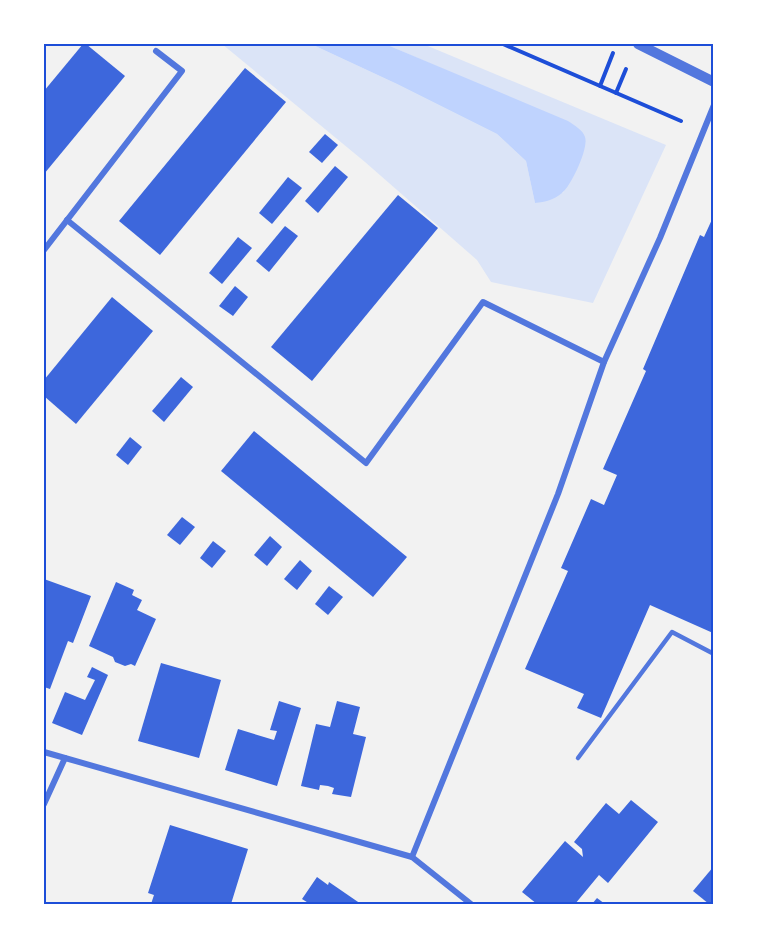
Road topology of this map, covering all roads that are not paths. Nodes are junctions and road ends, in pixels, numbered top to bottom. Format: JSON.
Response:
{"nodes":[{"id":1,"x":638,"y":44,"type":"edge"},
{"id":2,"x":156,"y":51,"type":"dead end"},
{"id":3,"x":714,"y":81,"type":"edge"},
{"id":4,"x":714,"y":105,"type":"edge"},
{"id":5,"x":67,"y":220,"type":"junction"},
{"id":6,"x":44,"y":250,"type":"edge"},
{"id":7,"x":604,"y":362,"type":"junction"},
{"id":8,"x":714,"y":654,"type":"edge"},
{"id":9,"x":44,"y":752,"type":"edge"},
{"id":10,"x":65,"y":758,"type":"junction"},
{"id":11,"x":578,"y":758,"type":"dead end"},
{"id":12,"x":44,"y":804,"type":"edge"},
{"id":13,"x":412,"y":857,"type":"junction"},
{"id":14,"x":471,"y":904,"type":"edge"}],
"edges":[{"from":1,"to":3,"type":"street"},
{"from":2,"to":5,"type":"street"},
{"from":4,"to":7,"type":"street"},
{"from":5,"to":6,"type":"street"},
{"from":5,"to":7,"type":"street"},
{"from":7,"to":13,"type":"street"},
{"from":8,"to":11,"type":"lane"},
{"from":9,"to":10,"type":"street"},
{"from":10,"to":12,"type":"street"},
{"from":10,"to":13,"type":"street"},
{"from":13,"to":14,"type":"street"}]}
